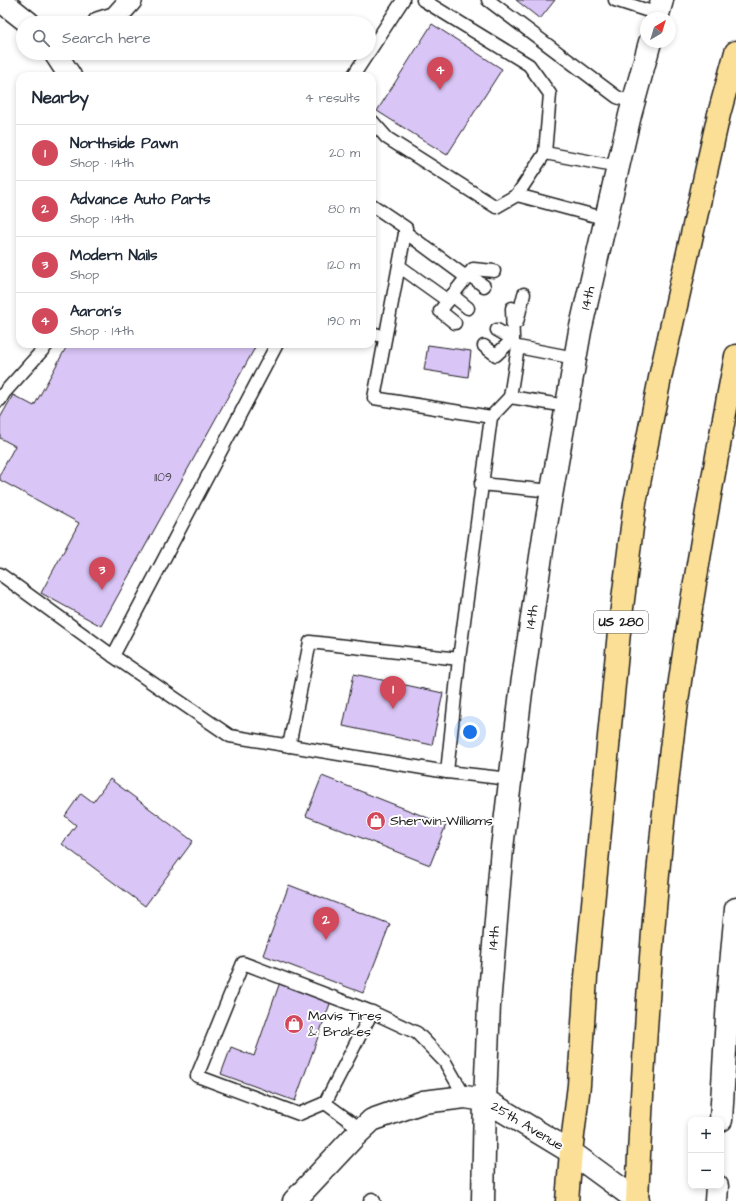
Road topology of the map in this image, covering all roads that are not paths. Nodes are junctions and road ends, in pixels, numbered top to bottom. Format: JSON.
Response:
{"nodes":[{"id":1,"x":0,"y":0,"type":"edge"},
{"id":2,"x":131,"y":0,"type":"edge"},
{"id":3,"x":403,"y":0,"type":"edge"},
{"id":4,"x":422,"y":0,"type":"edge"},
{"id":5,"x":488,"y":0,"type":"edge"},
{"id":6,"x":498,"y":0,"type":"edge"},
{"id":7,"x":615,"y":0,"type":"edge"},
{"id":8,"x":659,"y":11,"type":"edge"},
{"id":9,"x":21,"y":16,"type":"edge"},
{"id":10,"x":116,"y":16,"type":"edge"},
{"id":11,"x":376,"y":42,"type":"edge"},
{"id":12,"x":544,"y":42,"type":"junction"},
{"id":13,"x":648,"y":48,"type":"edge"},
{"id":14,"x":736,"y":52,"type":"edge"},
{"id":15,"x":60,"y":60,"type":"edge"},
{"id":16,"x":364,"y":60,"type":"edge"},
{"id":17,"x":67,"y":72,"type":"edge"},
{"id":18,"x":356,"y":72,"type":"edge"},
{"id":19,"x":634,"y":103,"type":"junction"},
{"id":20,"x":376,"y":126,"type":"edge"},
{"id":21,"x":545,"y":153,"type":"junction"},
{"id":22,"x":619,"y":167,"type":"junction"},
{"id":23,"x":517,"y":195,"type":"junction"},
{"id":24,"x":376,"y":208,"type":"edge"},
{"id":25,"x":607,"y":219,"type":"junction"},
{"id":26,"x":405,"y":232,"type":"junction"},
{"id":27,"x":399,"y":266,"type":"junction"},
{"id":28,"x":494,"y":271,"type":"dead end"},
{"id":29,"x":467,"y":276,"type":"junction"},
{"id":30,"x":484,"y":286,"type":"dead end"},
{"id":31,"x":524,"y":294,"type":"dead end"},
{"id":32,"x":450,"y":298,"type":"junction"},
{"id":33,"x":468,"y":308,"type":"dead end"},
{"id":34,"x":512,"y":308,"type":"dead end"},
{"id":35,"x":455,"y":323,"type":"dead end"},
{"id":36,"x":496,"y":330,"type":"dead end"},
{"id":37,"x":376,"y":334,"type":"edge"},
{"id":38,"x":385,"y":337,"type":"junction"},
{"id":39,"x":516,"y":343,"type":"junction"},
{"id":40,"x":484,"y":346,"type":"dead end"},
{"id":41,"x":44,"y":348,"type":"edge"},
{"id":42,"x":275,"y":348,"type":"edge"},
{"id":43,"x":736,"y":356,"type":"edge"},
{"id":44,"x":575,"y":358,"type":"junction"},
{"id":45,"x":510,"y":397,"type":"junction"},
{"id":46,"x":0,"y":400,"type":"edge"},
{"id":47,"x":567,"y":406,"type":"junction"},
{"id":48,"x":491,"y":418,"type":"junction"},
{"id":49,"x":482,"y":484,"type":"junction"},
{"id":50,"x":552,"y":491,"type":"junction"},
{"id":51,"x":0,"y":574,"type":"edge"},
{"id":52,"x":113,"y":656,"type":"junction"},
{"id":53,"x":459,"y":659,"type":"junction"},
{"id":54,"x":289,"y":746,"type":"junction"},
{"id":55,"x":446,"y":772,"type":"junction"},
{"id":56,"x":510,"y":780,"type":"junction"},
{"id":57,"x":736,"y":908,"type":"edge"},
{"id":58,"x":733,"y":983,"type":"edge"},
{"id":59,"x":372,"y":1012,"type":"junction"},
{"id":60,"x":475,"y":1099,"type":"junction"},
{"id":61,"x":325,"y":1103,"type":"junction"},
{"id":62,"x":721,"y":1117,"type":"edge"},
{"id":63,"x":362,"y":1130,"type":"junction"},
{"id":64,"x":571,"y":1152,"type":"junction"},
{"id":65,"x":717,"y":1189,"type":"edge"},
{"id":66,"x":294,"y":1201,"type":"edge"},
{"id":67,"x":370,"y":1201,"type":"edge"},
{"id":68,"x":374,"y":1201,"type":"edge"},
{"id":69,"x":483,"y":1201,"type":"edge"},
{"id":70,"x":567,"y":1201,"type":"edge"},
{"id":71,"x":637,"y":1201,"type":"edge"},
{"id":72,"x":716,"y":1201,"type":"edge"}],
"edges":[{"from":1,"to":9,"type":"street"},
{"from":2,"to":10,"type":"street"},
{"from":3,"to":11,"type":"lane"},
{"from":4,"to":21,"type":"lane"},
{"from":5,"to":12,"type":"lane"},
{"from":6,"to":12,"type":"lane"},
{"from":7,"to":8,"type":"lane"},
{"from":12,"to":19,"type":"lane"},
{"from":13,"to":19,"type":"street","name":"14th"},
{"from":14,"to":64,"type":"highway","number":"US 280"},
{"from":15,"to":17,"type":"street"},
{"from":16,"to":18,"type":"lane"},
{"from":19,"to":22,"type":"street","name":"14th"},
{"from":20,"to":23,"type":"lane"},
{"from":21,"to":22,"type":"lane"},
{"from":21,"to":23,"type":"lane"},
{"from":22,"to":25,"type":"street","name":"14th"},
{"from":23,"to":25,"type":"lane"},
{"from":24,"to":26,"type":"lane"},
{"from":25,"to":44,"type":"street","name":"14th"},
{"from":26,"to":27,"type":"lane"},
{"from":26,"to":29,"type":"lane"},
{"from":27,"to":32,"type":"lane"},
{"from":27,"to":38,"type":"lane"},
{"from":28,"to":29,"type":"lane"},
{"from":29,"to":30,"type":"lane"},
{"from":29,"to":32,"type":"lane"},
{"from":31,"to":39,"type":"lane"},
{"from":32,"to":33,"type":"lane"},
{"from":32,"to":35,"type":"lane"},
{"from":34,"to":39,"type":"lane"},
{"from":36,"to":39,"type":"lane"},
{"from":37,"to":38,"type":"lane"},
{"from":38,"to":48,"type":"lane"},
{"from":39,"to":40,"type":"lane"},
{"from":39,"to":44,"type":"lane"},
{"from":39,"to":45,"type":"lane"},
{"from":41,"to":46,"type":"lane"},
{"from":42,"to":52,"type":"lane"},
{"from":43,"to":71,"type":"highway"},
{"from":44,"to":47,"type":"street","name":"14th"},
{"from":45,"to":47,"type":"lane"},
{"from":45,"to":48,"type":"lane"},
{"from":47,"to":50,"type":"street","name":"14th"},
{"from":48,"to":49,"type":"lane"},
{"from":49,"to":50,"type":"lane"},
{"from":49,"to":53,"type":"lane"},
{"from":50,"to":56,"type":"street","name":"14th"},
{"from":51,"to":52,"type":"lane"},
{"from":52,"to":54,"type":"lane"},
{"from":53,"to":54,"type":"lane"},
{"from":53,"to":55,"type":"lane"},
{"from":54,"to":55,"type":"lane"},
{"from":55,"to":56,"type":"lane"},
{"from":56,"to":60,"type":"street","name":"14th"},
{"from":57,"to":58,"type":"street"},
{"from":58,"to":62,"type":"street"},
{"from":59,"to":60,"type":"lane"},
{"from":59,"to":61,"type":"lane"},
{"from":59,"to":61,"type":"lane"},
{"from":60,"to":63,"type":"street"},
{"from":60,"to":64,"type":"street","name":"25th Avenue"},
{"from":60,"to":69,"type":"street","name":"14th"},
{"from":61,"to":63,"type":"lane"},
{"from":63,"to":66,"type":"street"},
{"from":64,"to":70,"type":"highway","number":"US 280"},
{"from":64,"to":71,"type":"street","name":"25th Avenue"},
{"from":65,"to":72,"type":"street"},
{"from":67,"to":68,"type":"lane"}]}
